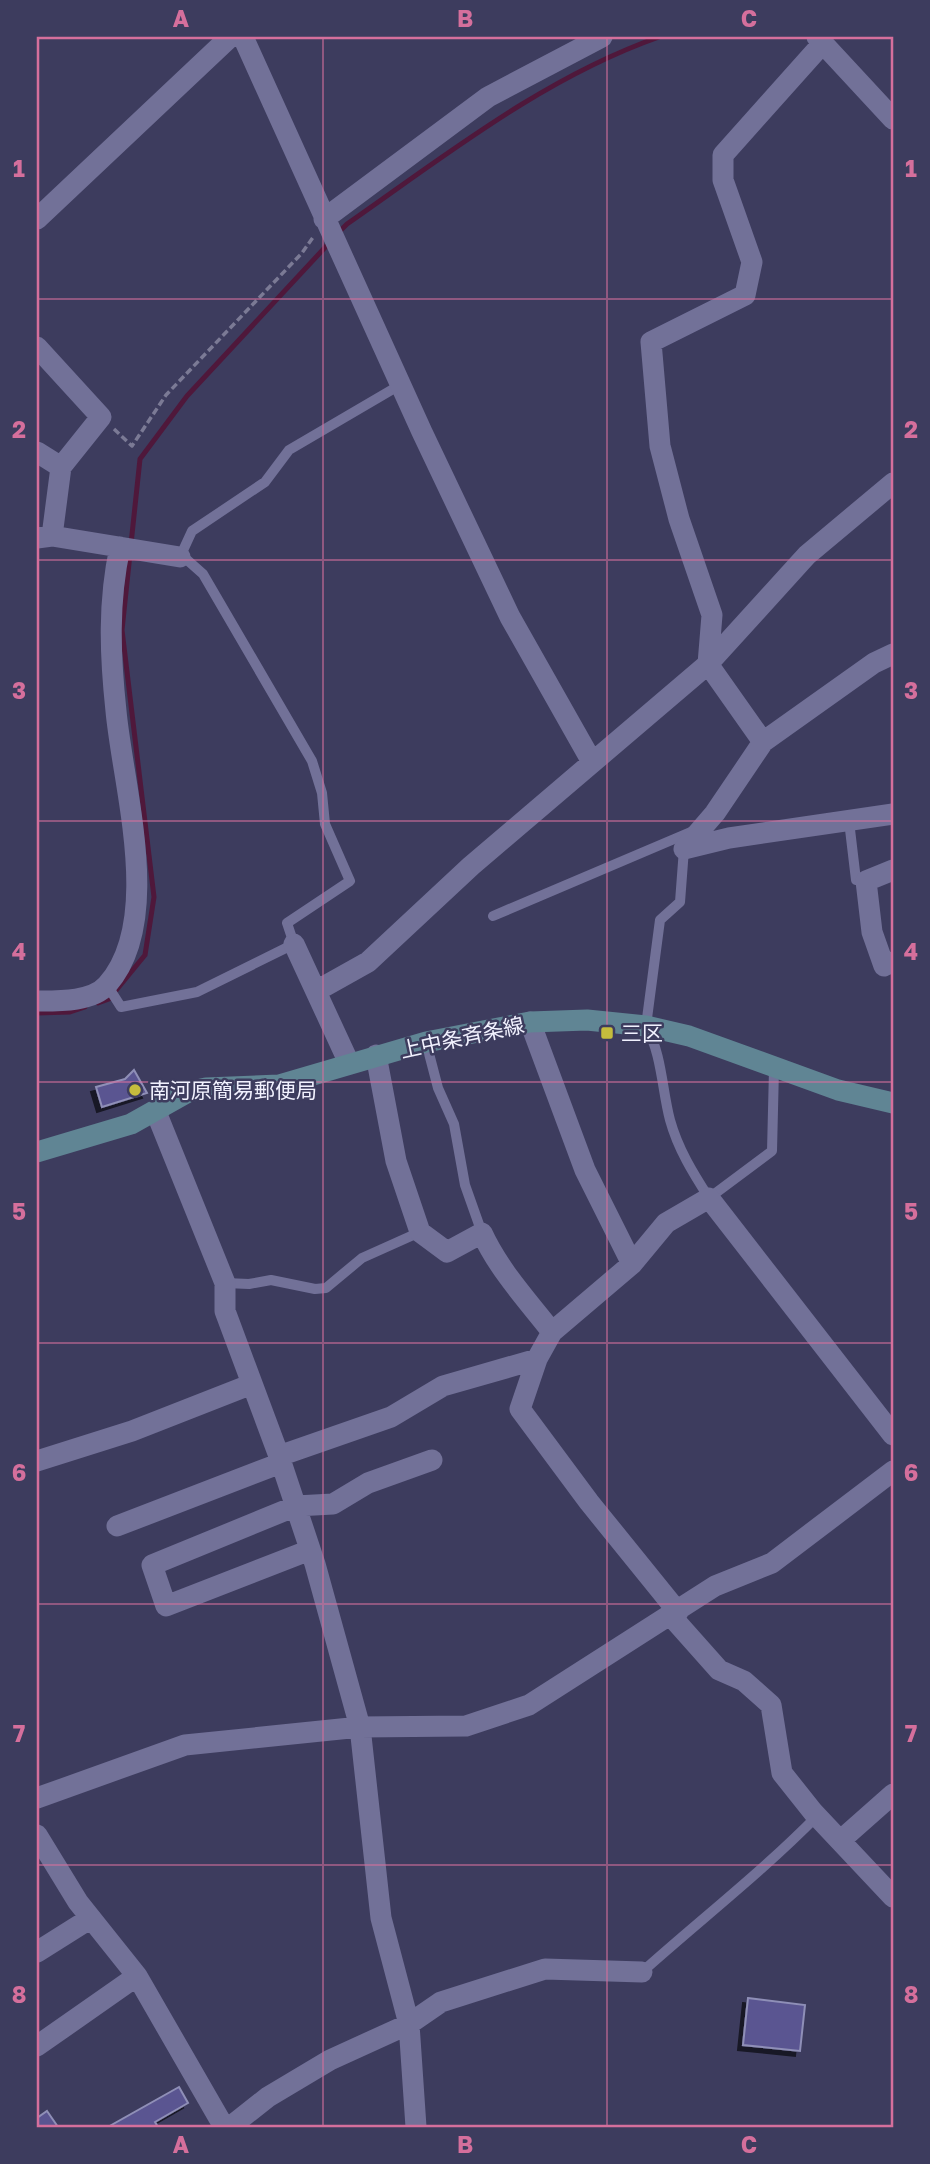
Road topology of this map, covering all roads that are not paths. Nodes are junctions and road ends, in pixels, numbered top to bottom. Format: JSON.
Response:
{"nodes":[{"id":1,"x":230,"y":37,"type":"edge"},
{"id":2,"x":243,"y":37,"type":"edge"},
{"id":3,"x":602,"y":37,"type":"edge"},
{"id":4,"x":820,"y":40,"type":"edge"},
{"id":5,"x":893,"y":118,"type":"edge"},
{"id":6,"x":37,"y":219,"type":"edge"},
{"id":7,"x":324,"y":219,"type":"junction"},
{"id":8,"x":37,"y":347,"type":"edge"},
{"id":9,"x":400,"y":386,"type":"junction"},
{"id":10,"x":37,"y":452,"type":"edge"},
{"id":11,"x":61,"y":467,"type":"junction"},
{"id":12,"x":893,"y":483,"type":"edge"},
{"id":13,"x":44,"y":537,"type":"edge"},
{"id":14,"x":120,"y":547,"type":"junction"},
{"id":15,"x":180,"y":557,"type":"junction"},
{"id":16,"x":893,"y":654,"type":"edge"},
{"id":17,"x":708,"y":664,"type":"junction"},
{"id":18,"x":763,"y":743,"type":"junction"},
{"id":19,"x":592,"y":762,"type":"junction"},
{"id":20,"x":893,"y":814,"type":"edge"},
{"id":21,"x":849,"y":821,"type":"junction"},
{"id":22,"x":703,"y":827,"type":"junction"},
{"id":23,"x":684,"y":849,"type":"junction"},
{"id":24,"x":893,"y":870,"type":"edge"},
{"id":25,"x":866,"y":881,"type":"junction"},
{"id":26,"x":493,"y":916,"type":"dead end"},
{"id":27,"x":294,"y":944,"type":"junction"},
{"id":28,"x":893,"y":962,"type":"edge"},
{"id":29,"x":107,"y":985,"type":"junction"},
{"id":30,"x":318,"y":990,"type":"junction"},
{"id":31,"x":37,"y":1001,"type":"edge"},
{"id":32,"x":530,"y":1022,"type":"junction"},
{"id":33,"x":646,"y":1026,"type":"junction"},
{"id":34,"x":426,"y":1042,"type":"junction"},
{"id":35,"x":376,"y":1055,"type":"junction"},
{"id":36,"x":349,"y":1063,"type":"junction"},
{"id":37,"x":774,"y":1069,"type":"junction"},
{"id":38,"x":893,"y":1103,"type":"edge"},
{"id":39,"x":156,"y":1112,"type":"junction"},
{"id":40,"x":37,"y":1152,"type":"edge"},
{"id":41,"x":709,"y":1198,"type":"junction"},
{"id":42,"x":420,"y":1232,"type":"junction"},
{"id":43,"x":482,"y":1233,"type":"junction"},
{"id":44,"x":632,"y":1264,"type":"junction"},
{"id":45,"x":225,"y":1283,"type":"junction"},
{"id":46,"x":552,"y":1332,"type":"junction"},
{"id":47,"x":537,"y":1359,"type":"junction"},
{"id":48,"x":251,"y":1384,"type":"junction"},
{"id":49,"x":893,"y":1435,"type":"edge"},
{"id":50,"x":280,"y":1459,"type":"junction"},
{"id":51,"x":432,"y":1460,"type":"dead end"},
{"id":52,"x":37,"y":1461,"type":"edge"},
{"id":53,"x":893,"y":1471,"type":"edge"},
{"id":54,"x":296,"y":1506,"type":"junction"},
{"id":55,"x":117,"y":1526,"type":"dead end"},
{"id":56,"x":310,"y":1550,"type":"junction"},
{"id":57,"x":675,"y":1614,"type":"junction"},
{"id":58,"x":359,"y":1727,"type":"junction"},
{"id":59,"x":893,"y":1794,"type":"edge"},
{"id":60,"x":37,"y":1798,"type":"edge"},
{"id":61,"x":817,"y":1816,"type":"junction"},
{"id":62,"x":37,"y":1835,"type":"edge"},
{"id":63,"x":841,"y":1840,"type":"junction"},
{"id":64,"x":893,"y":1897,"type":"edge"},
{"id":65,"x":91,"y":1918,"type":"junction"},
{"id":66,"x":37,"y":1952,"type":"edge"},
{"id":67,"x":642,"y":1972,"type":"joint"},
{"id":68,"x":137,"y":1976,"type":"junction"},
{"id":69,"x":409,"y":2024,"type":"junction"},
{"id":70,"x":37,"y":2046,"type":"edge"},
{"id":71,"x":227,"y":2127,"type":"edge"},
{"id":72,"x":416,"y":2127,"type":"edge"}],
"edges":[{"from":1,"to":6,"type":"street"},
{"from":2,"to":7,"type":"street"},
{"from":3,"to":7,"type":"street"},
{"from":4,"to":5,"type":"street"},
{"from":4,"to":17,"type":"street"},
{"from":7,"to":9,"type":"street"},
{"from":8,"to":11,"type":"street"},
{"from":9,"to":15,"type":"lane"},
{"from":9,"to":19,"type":"street"},
{"from":10,"to":11,"type":"street"},
{"from":11,"to":13,"type":"street"},
{"from":12,"to":17,"type":"street"},
{"from":13,"to":14,"type":"street"},
{"from":14,"to":15,"type":"street"},
{"from":14,"to":29,"type":"street"},
{"from":15,"to":27,"type":"lane"},
{"from":16,"to":18,"type":"street"},
{"from":17,"to":18,"type":"street"},
{"from":17,"to":19,"type":"street"},
{"from":18,"to":22,"type":"street"},
{"from":19,"to":30,"type":"street"},
{"from":20,"to":21,"type":"street"},
{"from":21,"to":23,"type":"street"},
{"from":21,"to":25,"type":"lane"},
{"from":22,"to":23,"type":"street"},
{"from":22,"to":26,"type":"lane"},
{"from":23,"to":33,"type":"lane"},
{"from":24,"to":25,"type":"street"},
{"from":25,"to":28,"type":"street"},
{"from":27,"to":29,"type":"lane"},
{"from":27,"to":30,"type":"street"},
{"from":29,"to":31,"type":"street"},
{"from":30,"to":36,"type":"street"},
{"from":32,"to":33,"type":"main road","name":"上中条斉条線"},
{"from":32,"to":34,"type":"main road","name":"上中条斉条線"},
{"from":32,"to":44,"type":"street"},
{"from":33,"to":37,"type":"main road","name":"上中条斉条線"},
{"from":33,"to":41,"type":"lane"},
{"from":34,"to":35,"type":"main road","name":"上中条斉条線"},
{"from":34,"to":43,"type":"lane"},
{"from":35,"to":36,"type":"main road","name":"上中条斉条線"},
{"from":35,"to":42,"type":"street"},
{"from":36,"to":39,"type":"main road","name":"上中条斉条線"},
{"from":37,"to":38,"type":"main road","name":"上中条斉条線"},
{"from":37,"to":41,"type":"lane"},
{"from":39,"to":40,"type":"main road","name":"上中条斉条線"},
{"from":39,"to":45,"type":"street"},
{"from":41,"to":44,"type":"street"},
{"from":41,"to":49,"type":"street"},
{"from":42,"to":43,"type":"street"},
{"from":42,"to":45,"type":"lane"},
{"from":43,"to":46,"type":"street"},
{"from":44,"to":46,"type":"street"},
{"from":45,"to":48,"type":"street"},
{"from":46,"to":47,"type":"street"},
{"from":47,"to":50,"type":"street"},
{"from":47,"to":57,"type":"street"},
{"from":48,"to":50,"type":"street"},
{"from":48,"to":52,"type":"street"},
{"from":50,"to":54,"type":"street"},
{"from":50,"to":55,"type":"street"},
{"from":51,"to":54,"type":"street"},
{"from":53,"to":57,"type":"street"},
{"from":54,"to":56,"type":"street"},
{"from":54,"to":56,"type":"street"},
{"from":56,"to":58,"type":"street"},
{"from":57,"to":58,"type":"street"},
{"from":57,"to":61,"type":"street"},
{"from":58,"to":60,"type":"street"},
{"from":58,"to":69,"type":"street"},
{"from":59,"to":63,"type":"street"},
{"from":61,"to":63,"type":"street"},
{"from":61,"to":67,"type":"lane"},
{"from":62,"to":65,"type":"street"},
{"from":63,"to":64,"type":"street"},
{"from":65,"to":66,"type":"street"},
{"from":65,"to":68,"type":"street"},
{"from":67,"to":69,"type":"street"},
{"from":68,"to":70,"type":"street"},
{"from":68,"to":71,"type":"street"},
{"from":69,"to":71,"type":"street"},
{"from":69,"to":72,"type":"street"}]}
